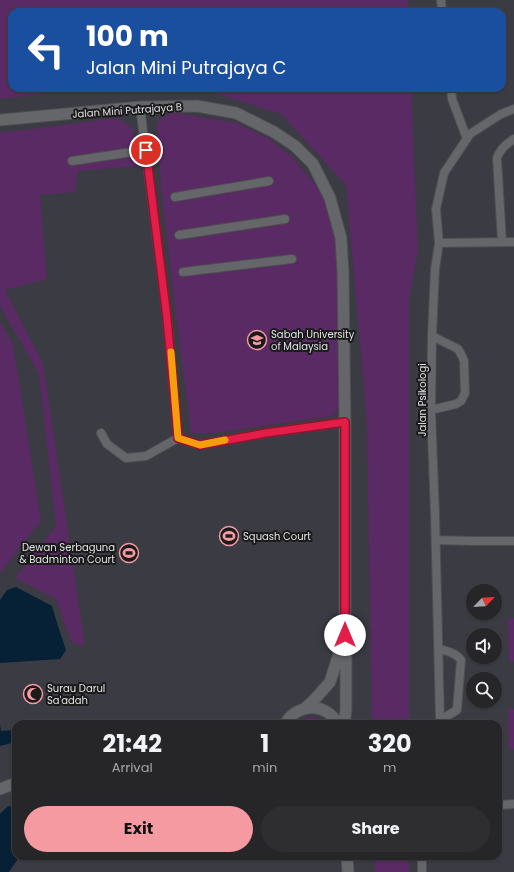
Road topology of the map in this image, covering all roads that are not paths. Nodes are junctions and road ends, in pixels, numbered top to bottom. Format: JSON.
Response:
{"nodes":[{"id":1,"x":451,"y":92,"type":"edge"},
{"id":2,"x":140,"y":107,"type":"junction"},
{"id":3,"x":514,"y":109,"type":"edge"},
{"id":4,"x":0,"y":120,"type":"edge"},
{"id":5,"x":467,"y":139,"type":"junction"},
{"id":6,"x":514,"y":139,"type":"edge"},
{"id":7,"x":146,"y":150,"type":"junction"},
{"id":8,"x":72,"y":161,"type":"dead end"},
{"id":9,"x":270,"y":181,"type":"dead end"},
{"id":10,"x":175,"y":197,"type":"dead end"},
{"id":11,"x":286,"y":219,"type":"dead end"},
{"id":12,"x":179,"y":235,"type":"dead end"},
{"id":13,"x":502,"y":242,"type":"junction"},
{"id":14,"x":514,"y":242,"type":"edge"},
{"id":15,"x":439,"y":243,"type":"junction"},
{"id":16,"x":292,"y":259,"type":"dead end"},
{"id":17,"x":183,"y":272,"type":"dead end"},
{"id":18,"x":432,"y":336,"type":"junction"},
{"id":19,"x":431,"y":410,"type":"junction"},
{"id":20,"x":345,"y":422,"type":"junction"},
{"id":21,"x":101,"y":433,"type":"dead end"},
{"id":22,"x":178,"y":438,"type":"junction"},
{"id":23,"x":436,"y":540,"type":"junction"},
{"id":24,"x":514,"y":541,"type":"edge"},
{"id":25,"x":345,"y":635,"type":"junction"},
{"id":26,"x":439,"y":649,"type":"junction"},
{"id":27,"x":305,"y":708,"type":"junction"},
{"id":28,"x":288,"y":720,"type":"edge"},
{"id":29,"x":335,"y":720,"type":"edge"},
{"id":30,"x":345,"y":720,"type":"edge"},
{"id":31,"x":438,"y":720,"type":"edge"},
{"id":32,"x":441,"y":720,"type":"edge"},
{"id":33,"x":12,"y":778,"type":"edge"},
{"id":34,"x":0,"y":780,"type":"edge"},
{"id":35,"x":12,"y":784,"type":"edge"},
{"id":36,"x":0,"y":789,"type":"edge"},
{"id":37,"x":514,"y":804,"type":"edge"},
{"id":38,"x":502,"y":805,"type":"edge"},
{"id":39,"x":347,"y":860,"type":"edge"},
{"id":40,"x":422,"y":860,"type":"edge"},
{"id":41,"x":348,"y":872,"type":"edge"},
{"id":42,"x":422,"y":872,"type":"edge"}],
"edges":[{"from":1,"to":5,"type":"lane"},
{"from":2,"to":4,"type":"street","name":"Jalan Mini Putrajaya B"},
{"from":2,"to":7,"type":"lane"},
{"from":2,"to":20,"type":"street","name":"Jalan Mini Putrajaya B"},
{"from":3,"to":5,"type":"lane","name":"Jalan Psikologi"},
{"from":5,"to":15,"type":"lane","name":"Jalan Psikologi"},
{"from":6,"to":13,"type":"lane"},
{"from":7,"to":8,"type":"lane"},
{"from":7,"to":22,"type":"lane"},
{"from":9,"to":10,"type":"lane"},
{"from":11,"to":12,"type":"lane"},
{"from":13,"to":14,"type":"lane"},
{"from":13,"to":15,"type":"lane"},
{"from":15,"to":18,"type":"lane","name":"Jalan Psikologi"},
{"from":16,"to":17,"type":"lane"},
{"from":18,"to":19,"type":"lane","name":"Jalan Psikologi"},
{"from":18,"to":19,"type":"lane"},
{"from":19,"to":23,"type":"lane","name":"Jalan Psikologi"},
{"from":20,"to":22,"type":"lane"},
{"from":20,"to":25,"type":"street","name":"Jalan Mini Putrajaya B"},
{"from":21,"to":22,"type":"lane"},
{"from":23,"to":24,"type":"lane"},
{"from":23,"to":26,"type":"lane","name":"Jalan Psikologi"},
{"from":25,"to":27,"type":"street"},
{"from":25,"to":30,"type":"street"},
{"from":26,"to":31,"type":"lane","name":"Jalan Psikologi"},
{"from":26,"to":32,"type":"lane"},
{"from":27,"to":28,"type":"street"},
{"from":27,"to":29,"type":"street"},
{"from":33,"to":34,"type":"street"},
{"from":35,"to":36,"type":"street"},
{"from":37,"to":38,"type":"lane"},
{"from":39,"to":41,"type":"street"},
{"from":40,"to":42,"type":"lane"}]}
